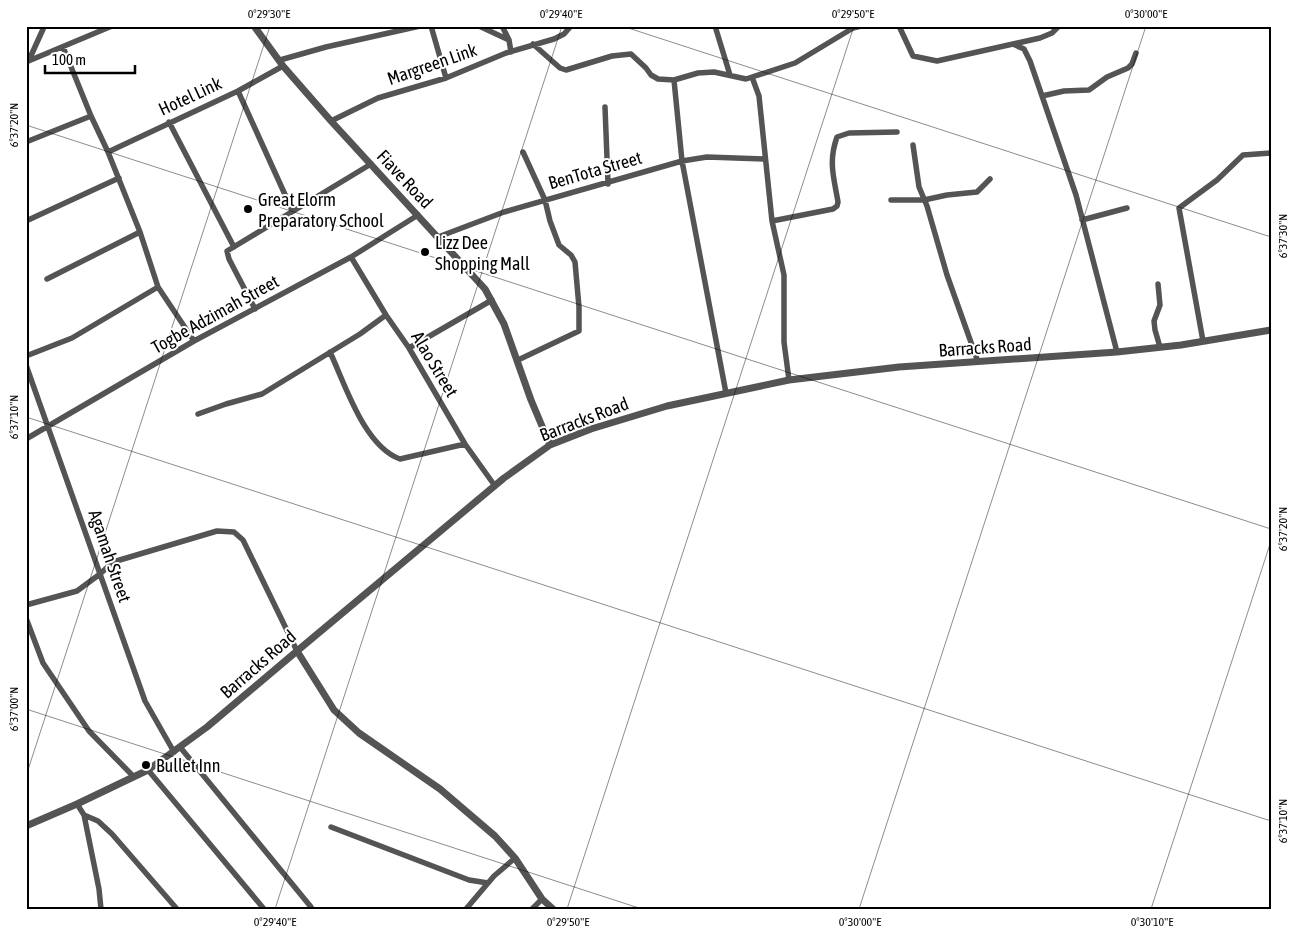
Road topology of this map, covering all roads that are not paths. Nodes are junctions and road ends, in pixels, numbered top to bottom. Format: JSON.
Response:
{"nodes":[{"id":1,"x":112,"y":26,"type":"edge"},
{"id":2,"x":254,"y":26,"type":"edge"},
{"id":3,"x":420,"y":26,"type":"edge"},
{"id":4,"x":431,"y":26,"type":"edge"},
{"id":5,"x":480,"y":26,"type":"edge"},
{"id":6,"x":502,"y":26,"type":"edge"},
{"id":7,"x":571,"y":26,"type":"edge"},
{"id":8,"x":716,"y":26,"type":"edge"},
{"id":9,"x":861,"y":26,"type":"edge"},
{"id":10,"x":899,"y":26,"type":"edge"},
{"id":11,"x":44,"y":27,"type":"edge"},
{"id":12,"x":1058,"y":27,"type":"edge"},
{"id":13,"x":509,"y":40,"type":"junction"},
{"id":14,"x":533,"y":44,"type":"junction"},
{"id":15,"x":1013,"y":44,"type":"junction"},
{"id":16,"x":63,"y":47,"type":"junction"},
{"id":17,"x":511,"y":52,"type":"junction"},
{"id":18,"x":1136,"y":53,"type":"dead end"},
{"id":19,"x":28,"y":61,"type":"edge"},
{"id":20,"x":282,"y":63,"type":"junction"},
{"id":21,"x":730,"y":75,"type":"junction"},
{"id":22,"x":752,"y":77,"type":"junction"},
{"id":23,"x":446,"y":78,"type":"junction"},
{"id":24,"x":674,"y":80,"type":"junction"},
{"id":25,"x":238,"y":91,"type":"junction"},
{"id":26,"x":1042,"y":96,"type":"junction"},
{"id":27,"x":605,"y":107,"type":"dead end"},
{"id":28,"x":91,"y":116,"type":"junction"},
{"id":29,"x":331,"y":121,"type":"junction"},
{"id":30,"x":169,"y":122,"type":"junction"},
{"id":31,"x":897,"y":132,"type":"dead end"},
{"id":32,"x":26,"y":142,"type":"edge"},
{"id":33,"x":913,"y":145,"type":"dead end"},
{"id":34,"x":108,"y":152,"type":"junction"},
{"id":35,"x":523,"y":152,"type":"dead end"},
{"id":36,"x":1271,"y":153,"type":"edge"},
{"id":37,"x":765,"y":159,"type":"junction"},
{"id":38,"x":682,"y":161,"type":"junction"},
{"id":39,"x":370,"y":164,"type":"junction"},
{"id":40,"x":119,"y":178,"type":"junction"},
{"id":41,"x":990,"y":179,"type":"dead end"},
{"id":42,"x":608,"y":184,"type":"junction"},
{"id":43,"x":545,"y":200,"type":"junction"},
{"id":44,"x":891,"y":200,"type":"dead end"},
{"id":45,"x":924,"y":200,"type":"junction"},
{"id":46,"x":1127,"y":208,"type":"dead end"},
{"id":47,"x":292,"y":210,"type":"junction"},
{"id":48,"x":418,"y":215,"type":"junction"},
{"id":49,"x":1082,"y":220,"type":"junction"},
{"id":50,"x":26,"y":221,"type":"edge"},
{"id":51,"x":772,"y":221,"type":"junction"},
{"id":52,"x":140,"y":232,"type":"junction"},
{"id":53,"x":438,"y":237,"type":"junction"},
{"id":54,"x":234,"y":247,"type":"junction"},
{"id":55,"x":351,"y":257,"type":"junction"},
{"id":56,"x":47,"y":278,"type":"dead end"},
{"id":57,"x":1158,"y":284,"type":"dead end"},
{"id":58,"x":158,"y":287,"type":"junction"},
{"id":59,"x":492,"y":300,"type":"junction"},
{"id":60,"x":255,"y":309,"type":"junction"},
{"id":61,"x":386,"y":316,"type":"junction"},
{"id":62,"x":1271,"y":330,"type":"edge"},
{"id":63,"x":194,"y":340,"type":"junction"},
{"id":64,"x":1203,"y":341,"type":"junction"},
{"id":65,"x":1160,"y":347,"type":"junction"},
{"id":66,"x":409,"y":348,"type":"junction"},
{"id":67,"x":330,"y":352,"type":"junction"},
{"id":68,"x":1117,"y":352,"type":"junction"},
{"id":69,"x":26,"y":356,"type":"edge"},
{"id":70,"x":518,"y":360,"type":"junction"},
{"id":71,"x":978,"y":362,"type":"junction"},
{"id":72,"x":26,"y":365,"type":"edge"},
{"id":73,"x":789,"y":380,"type":"junction"},
{"id":74,"x":726,"y":393,"type":"junction"},
{"id":75,"x":198,"y":414,"type":"dead end"},
{"id":76,"x":49,"y":426,"type":"junction"},
{"id":77,"x":26,"y":439,"type":"edge"},
{"id":78,"x":465,"y":444,"type":"junction"},
{"id":79,"x":550,"y":445,"type":"junction"},
{"id":80,"x":495,"y":486,"type":"junction"},
{"id":81,"x":100,"y":574,"type":"junction"},
{"id":82,"x":26,"y":605,"type":"edge"},
{"id":83,"x":26,"y":618,"type":"edge"},
{"id":84,"x":297,"y":650,"type":"junction"},
{"id":85,"x":177,"y":750,"type":"junction"},
{"id":86,"x":148,"y":770,"type":"junction"},
{"id":87,"x":134,"y":778,"type":"junction"},
{"id":88,"x":77,"y":804,"type":"junction"},
{"id":89,"x":84,"y":815,"type":"junction"},
{"id":90,"x":26,"y":826,"type":"edge"},
{"id":91,"x":331,"y":827,"type":"dead end"},
{"id":92,"x":516,"y":858,"type":"junction"},
{"id":93,"x":488,"y":883,"type":"junction"},
{"id":94,"x":542,"y":899,"type":"junction"},
{"id":95,"x":311,"y":907,"type":"dead end"},
{"id":96,"x":101,"y":909,"type":"edge"},
{"id":97,"x":177,"y":909,"type":"edge"},
{"id":98,"x":264,"y":909,"type":"edge"},
{"id":99,"x":466,"y":909,"type":"edge"},
{"id":100,"x":532,"y":909,"type":"edge"},
{"id":101,"x":553,"y":909,"type":"edge"}],
"edges":[{"from":1,"to":16,"type":"street"},
{"from":2,"to":20,"type":"street","name":"Fiave Road"},
{"from":3,"to":20,"type":"street","name":"Hotel Link"},
{"from":4,"to":23,"type":"street"},
{"from":5,"to":13,"type":"street"},
{"from":6,"to":13,"type":"street"},
{"from":7,"to":14,"type":"street","name":"Margreen Link"},
{"from":8,"to":21,"type":"street"},
{"from":9,"to":22,"type":"street"},
{"from":10,"to":15,"type":"street"},
{"from":11,"to":19,"type":"street"},
{"from":12,"to":15,"type":"street"},
{"from":13,"to":17,"type":"street"},
{"from":14,"to":17,"type":"street","name":"Margreen Link"},
{"from":14,"to":24,"type":"street"},
{"from":15,"to":26,"type":"street"},
{"from":16,"to":19,"type":"street"},
{"from":16,"to":28,"type":"street"},
{"from":17,"to":23,"type":"street","name":"Margreen Link"},
{"from":18,"to":26,"type":"street"},
{"from":20,"to":25,"type":"street","name":"Hotel Link"},
{"from":20,"to":29,"type":"street","name":"Fiave Road"},
{"from":21,"to":22,"type":"street"},
{"from":21,"to":24,"type":"street"},
{"from":22,"to":37,"type":"street"},
{"from":23,"to":29,"type":"street","name":"Margreen Link"},
{"from":24,"to":38,"type":"street"},
{"from":25,"to":30,"type":"street","name":"Hotel Link"},
{"from":25,"to":47,"type":"street"},
{"from":26,"to":49,"type":"street"},
{"from":27,"to":42,"type":"street"},
{"from":28,"to":32,"type":"street"},
{"from":28,"to":34,"type":"street"},
{"from":29,"to":39,"type":"street","name":"Fiave Road"},
{"from":30,"to":34,"type":"street","name":"Hotel Link"},
{"from":30,"to":54,"type":"street"},
{"from":31,"to":51,"type":"street"},
{"from":33,"to":45,"type":"street"},
{"from":34,"to":40,"type":"street"},
{"from":35,"to":43,"type":"street"},
{"from":36,"to":64,"type":"street"},
{"from":37,"to":38,"type":"street","name":"BenTota Street"},
{"from":37,"to":51,"type":"street"},
{"from":38,"to":42,"type":"street","name":"BenTota Street"},
{"from":38,"to":74,"type":"street"},
{"from":39,"to":47,"type":"street"},
{"from":39,"to":48,"type":"street","name":"Fiave Road"},
{"from":40,"to":50,"type":"street"},
{"from":40,"to":52,"type":"street"},
{"from":41,"to":45,"type":"street"},
{"from":42,"to":43,"type":"street","name":"BenTota Street"},
{"from":43,"to":53,"type":"street","name":"BenTota Street"},
{"from":43,"to":70,"type":"street"},
{"from":44,"to":45,"type":"street"},
{"from":45,"to":71,"type":"street"},
{"from":46,"to":49,"type":"street"},
{"from":47,"to":54,"type":"street"},
{"from":48,"to":53,"type":"street","name":"Fiave Road"},
{"from":48,"to":55,"type":"street","name":"Togbe Adzimah Street"},
{"from":49,"to":68,"type":"street"},
{"from":51,"to":73,"type":"street"},
{"from":52,"to":56,"type":"street"},
{"from":52,"to":58,"type":"street"},
{"from":53,"to":59,"type":"street","name":"Fiave Road"},
{"from":54,"to":60,"type":"street"},
{"from":55,"to":60,"type":"street","name":"Togbe Adzimah Street"},
{"from":55,"to":61,"type":"street","name":"Alao Street"},
{"from":57,"to":65,"type":"street"},
{"from":58,"to":63,"type":"street"},
{"from":58,"to":69,"type":"street"},
{"from":59,"to":66,"type":"street"},
{"from":59,"to":70,"type":"street","name":"Fiave Road"},
{"from":60,"to":63,"type":"street","name":"Togbe Adzimah Street"},
{"from":61,"to":66,"type":"street","name":"Alao Street"},
{"from":61,"to":67,"type":"street"},
{"from":62,"to":64,"type":"street","name":"Barracks Road"},
{"from":63,"to":76,"type":"street","name":"Togbe Adzimah Street"},
{"from":64,"to":65,"type":"street","name":"Barracks Road"},
{"from":65,"to":68,"type":"street","name":"Barracks Road"},
{"from":66,"to":78,"type":"street","name":"Alao Street"},
{"from":67,"to":75,"type":"street"},
{"from":67,"to":78,"type":"street"},
{"from":68,"to":71,"type":"street","name":"Barracks Road"},
{"from":70,"to":79,"type":"street","name":"Fiave Road"},
{"from":71,"to":73,"type":"street","name":"Barracks Road"},
{"from":72,"to":76,"type":"street","name":"Agamah Street"},
{"from":73,"to":74,"type":"street","name":"Barracks Road"},
{"from":74,"to":79,"type":"street","name":"Barracks Road"},
{"from":76,"to":77,"type":"street","name":"Togbe Adzimah Street"},
{"from":76,"to":81,"type":"street","name":"Agamah Street"},
{"from":78,"to":80,"type":"street","name":"Alao Street"},
{"from":79,"to":80,"type":"street","name":"Barracks Road"},
{"from":80,"to":84,"type":"street","name":"Barracks Road"},
{"from":81,"to":82,"type":"street"},
{"from":81,"to":84,"type":"street"},
{"from":81,"to":85,"type":"street","name":"Agamah Street"},
{"from":83,"to":87,"type":"street"},
{"from":84,"to":85,"type":"street","name":"Barracks Road"},
{"from":84,"to":92,"type":"street"},
{"from":85,"to":86,"type":"street","name":"Barracks Road"},
{"from":85,"to":95,"type":"street","name":"Agamah Street"},
{"from":86,"to":87,"type":"street","name":"Barracks Road"},
{"from":86,"to":98,"type":"street"},
{"from":87,"to":88,"type":"street","name":"Barracks Road"},
{"from":88,"to":89,"type":"street"},
{"from":88,"to":90,"type":"street","name":"Barracks Road"},
{"from":89,"to":96,"type":"street"},
{"from":89,"to":97,"type":"street"},
{"from":91,"to":93,"type":"street"},
{"from":92,"to":93,"type":"street"},
{"from":92,"to":94,"type":"street"},
{"from":93,"to":99,"type":"street"},
{"from":94,"to":100,"type":"street"},
{"from":94,"to":101,"type":"street"}]}
